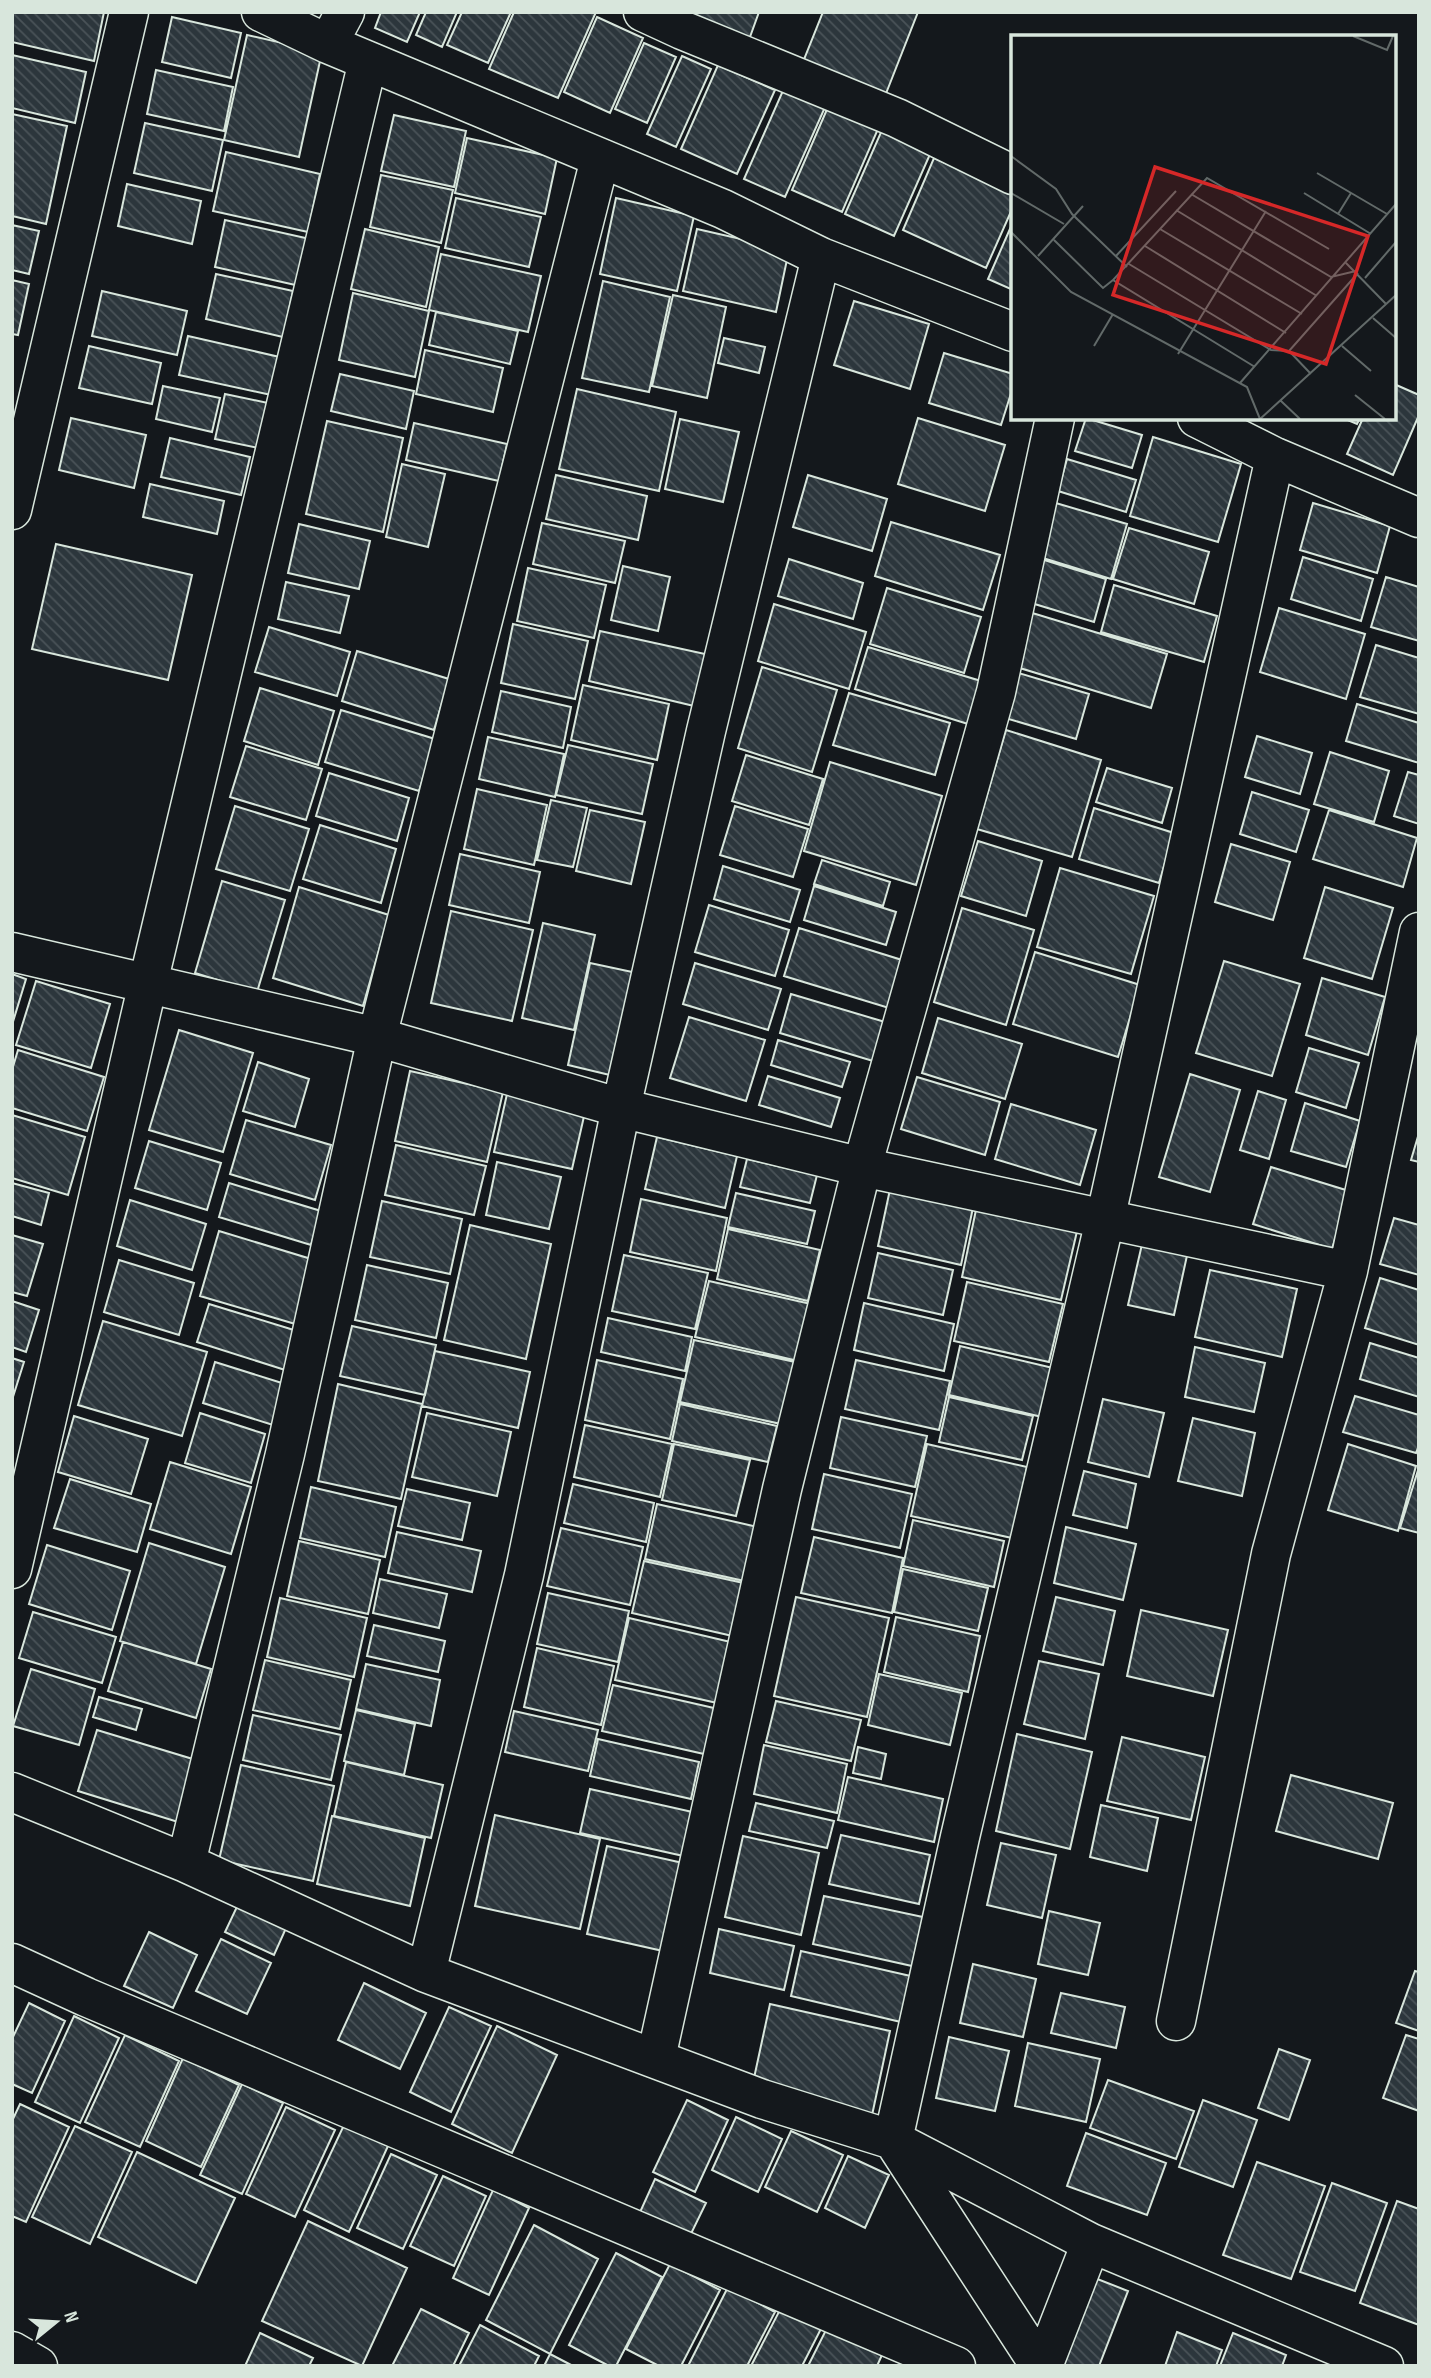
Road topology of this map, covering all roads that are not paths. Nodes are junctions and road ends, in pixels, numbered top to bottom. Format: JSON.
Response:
{"nodes":[{"id":1,"x":129,"y":12,"type":"edge"},
{"id":2,"x":261,"y":12,"type":"edge"},
{"id":3,"x":643,"y":12,"type":"edge"},
{"id":4,"x":336,"y":28,"type":"edge"},
{"id":5,"x":368,"y":61,"type":"junction"},
{"id":6,"x":600,"y":159,"type":"junction"},
{"id":7,"x":1011,"y":174,"type":"edge"},
{"id":8,"x":821,"y":257,"type":"junction"},
{"id":9,"x":1011,"y":331,"type":"edge"},
{"id":10,"x":1055,"y":420,"type":"edge"},
{"id":11,"x":1201,"y":420,"type":"edge"},
{"id":12,"x":1275,"y":457,"type":"junction"},
{"id":13,"x":12,"y":510,"type":"edge"},
{"id":14,"x":1419,"y":518,"type":"edge"},
{"id":15,"x":1419,"y":932,"type":"edge"},
{"id":16,"x":12,"y":952,"type":"edge"},
{"id":17,"x":148,"y":983,"type":"junction"},
{"id":18,"x":377,"y":1037,"type":"junction"},
{"id":19,"x":621,"y":1108,"type":"junction"},
{"id":20,"x":862,"y":1167,"type":"junction"},
{"id":21,"x":1105,"y":1220,"type":"junction"},
{"id":22,"x":1348,"y":1271,"type":"junction"},
{"id":23,"x":12,"y":1569,"type":"edge"},
{"id":24,"x":12,"y":1792,"type":"edge"},
{"id":25,"x":186,"y":1863,"type":"junction"},
{"id":26,"x":12,"y":1963,"type":"edge"},
{"id":27,"x":426,"y":1973,"type":"junction"},
{"id":28,"x":1176,"y":2021,"type":"dead end"},
{"id":29,"x":656,"y":2058,"type":"junction"},
{"id":30,"x":893,"y":2140,"type":"junction"},
{"id":31,"x":1091,"y":2243,"type":"junction"},
{"id":32,"x":12,"y":2351,"type":"edge"},
{"id":33,"x":38,"y":2366,"type":"edge"},
{"id":34,"x":956,"y":2366,"type":"edge"},
{"id":35,"x":1041,"y":2366,"type":"edge"},
{"id":36,"x":1384,"y":2366,"type":"edge"}],
"edges":[{"from":1,"to":13,"type":"main road"},
{"from":2,"to":4,"type":"main road"},
{"from":3,"to":7,"type":"main road"},
{"from":4,"to":5,"type":"main road"},
{"from":5,"to":6,"type":"main road"},
{"from":5,"to":17,"type":"main road"},
{"from":6,"to":8,"type":"main road"},
{"from":6,"to":18,"type":"main road"},
{"from":8,"to":9,"type":"main road"},
{"from":8,"to":19,"type":"main road"},
{"from":10,"to":20,"type":"main road"},
{"from":11,"to":12,"type":"main road"},
{"from":12,"to":14,"type":"main road"},
{"from":12,"to":21,"type":"main road"},
{"from":15,"to":22,"type":"main road"},
{"from":16,"to":17,"type":"main road"},
{"from":17,"to":18,"type":"main road"},
{"from":17,"to":23,"type":"main road"},
{"from":18,"to":19,"type":"main road"},
{"from":18,"to":25,"type":"main road"},
{"from":19,"to":20,"type":"main road"},
{"from":19,"to":27,"type":"main road"},
{"from":20,"to":21,"type":"main road"},
{"from":20,"to":29,"type":"main road"},
{"from":21,"to":22,"type":"main road"},
{"from":21,"to":30,"type":"main road"},
{"from":22,"to":28,"type":"main road"},
{"from":24,"to":25,"type":"main road"},
{"from":25,"to":27,"type":"main road"},
{"from":26,"to":34,"type":"main road"},
{"from":27,"to":29,"type":"main road"},
{"from":29,"to":30,"type":"main road"},
{"from":30,"to":31,"type":"main road"},
{"from":30,"to":35,"type":"main road"},
{"from":31,"to":35,"type":"main road"},
{"from":31,"to":36,"type":"main road"},
{"from":32,"to":33,"type":"main road"}]}
